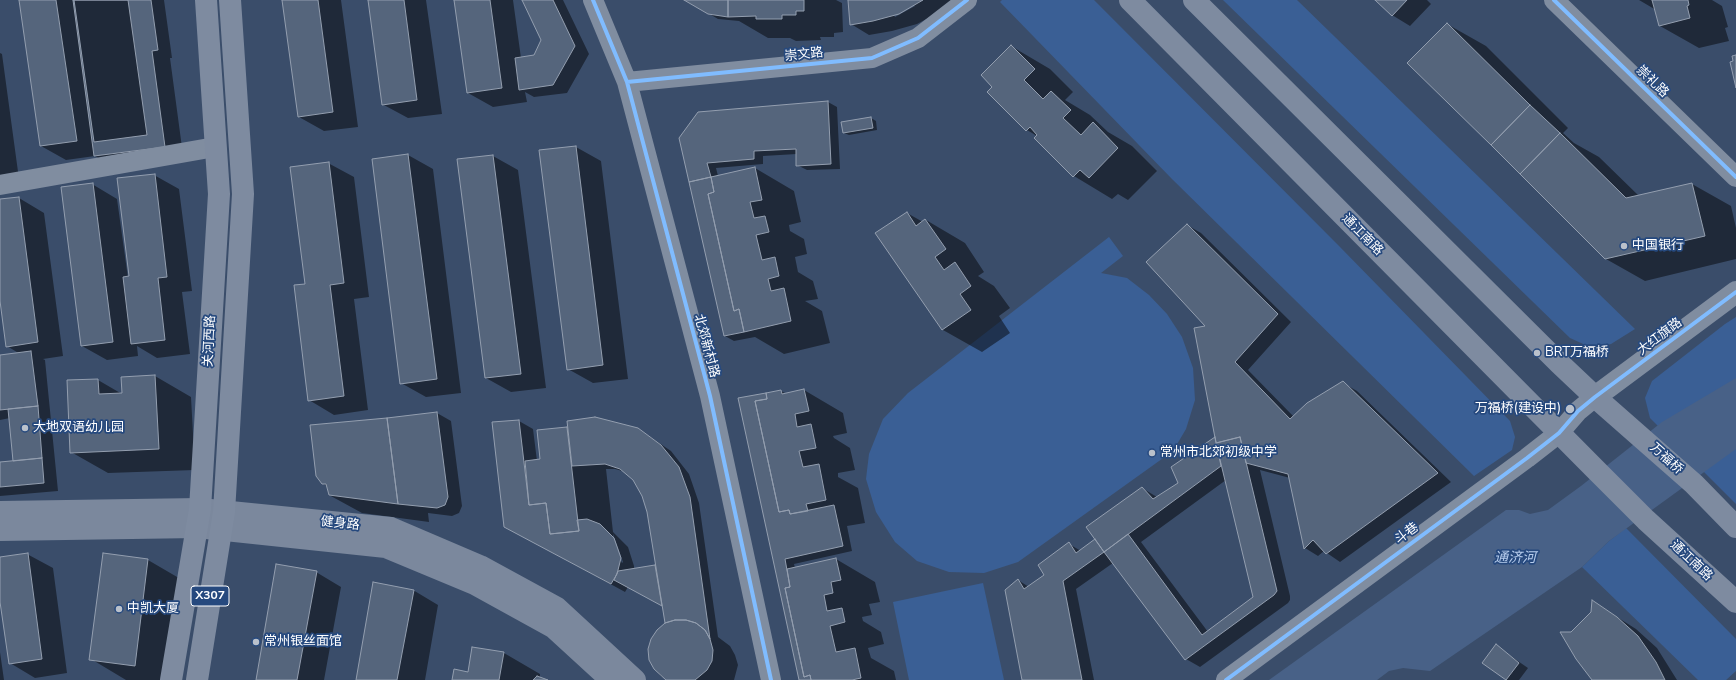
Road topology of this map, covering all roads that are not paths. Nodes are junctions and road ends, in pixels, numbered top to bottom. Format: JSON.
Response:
{"nodes":[{"id":1,"x":206,"y":0,"type":"edge"},
{"id":2,"x":230,"y":0,"type":"edge"},
{"id":3,"x":593,"y":0,"type":"edge"},
{"id":4,"x":967,"y":0,"type":"edge"},
{"id":5,"x":1130,"y":0,"type":"edge"},
{"id":6,"x":1194,"y":0,"type":"edge"},
{"id":7,"x":1554,"y":0,"type":"edge"},
{"id":8,"x":627,"y":82,"type":"junction"},
{"id":9,"x":215,"y":147,"type":"junction"},
{"id":10,"x":1736,"y":177,"type":"edge"},
{"id":11,"x":0,"y":185,"type":"edge"},
{"id":12,"x":1736,"y":292,"type":"edge"},
{"id":13,"x":1595,"y":397,"type":"junction"},
{"id":14,"x":1559,"y":433,"type":"junction"},
{"id":15,"x":0,"y":512,"type":"edge"},
{"id":16,"x":198,"y":518,"type":"junction"},
{"id":17,"x":223,"y":521,"type":"junction"},
{"id":18,"x":1736,"y":528,"type":"edge"},
{"id":19,"x":0,"y":530,"type":"edge"},
{"id":20,"x":1736,"y":602,"type":"edge"},
{"id":21,"x":171,"y":680,"type":"edge"},
{"id":22,"x":197,"y":680,"type":"edge"},
{"id":23,"x":611,"y":680,"type":"edge"},
{"id":24,"x":635,"y":680,"type":"edge"},
{"id":25,"x":771,"y":680,"type":"edge"},
{"id":26,"x":1226,"y":680,"type":"edge"}],
"edges":[{"from":1,"to":9,"type":"main road","name":"关河西路"},
{"from":2,"to":17,"type":"main road","name":"关河西路"},
{"from":3,"to":8,"type":"street","name":"北郊新村路"},
{"from":4,"to":8,"type":"street","name":"崇文路"},
{"from":5,"to":14,"type":"main road","name":"通江南路"},
{"from":6,"to":13,"type":"main road"},
{"from":7,"to":10,"type":"street","name":"崇礼路"},
{"from":8,"to":25,"type":"street","name":"北郊新村路"},
{"from":9,"to":11,"type":"street"},
{"from":9,"to":16,"type":"main road","name":"关河西路"},
{"from":12,"to":13,"type":"street","name":"大红旗路"},
{"from":13,"to":14,"type":"street","name":"斗巷"},
{"from":13,"to":18,"type":"main road","name":"万福桥"},
{"from":14,"to":20,"type":"main road","name":"通江南路"},
{"from":14,"to":26,"type":"street","name":"斗巷"},
{"from":15,"to":16,"type":"main road","name":"健身路"},
{"from":16,"to":17,"type":"main road","name":"健身路"},
{"from":16,"to":19,"type":"main road","name":"健身路"},
{"from":16,"to":21,"type":"main road","name":"关河西路","number":"X307"},
{"from":17,"to":22,"type":"main road","name":"关河西路","number":"X307"},
{"from":17,"to":23,"type":"main road","name":"健身路"},
{"from":17,"to":24,"type":"main road","name":"健身路"}]}
